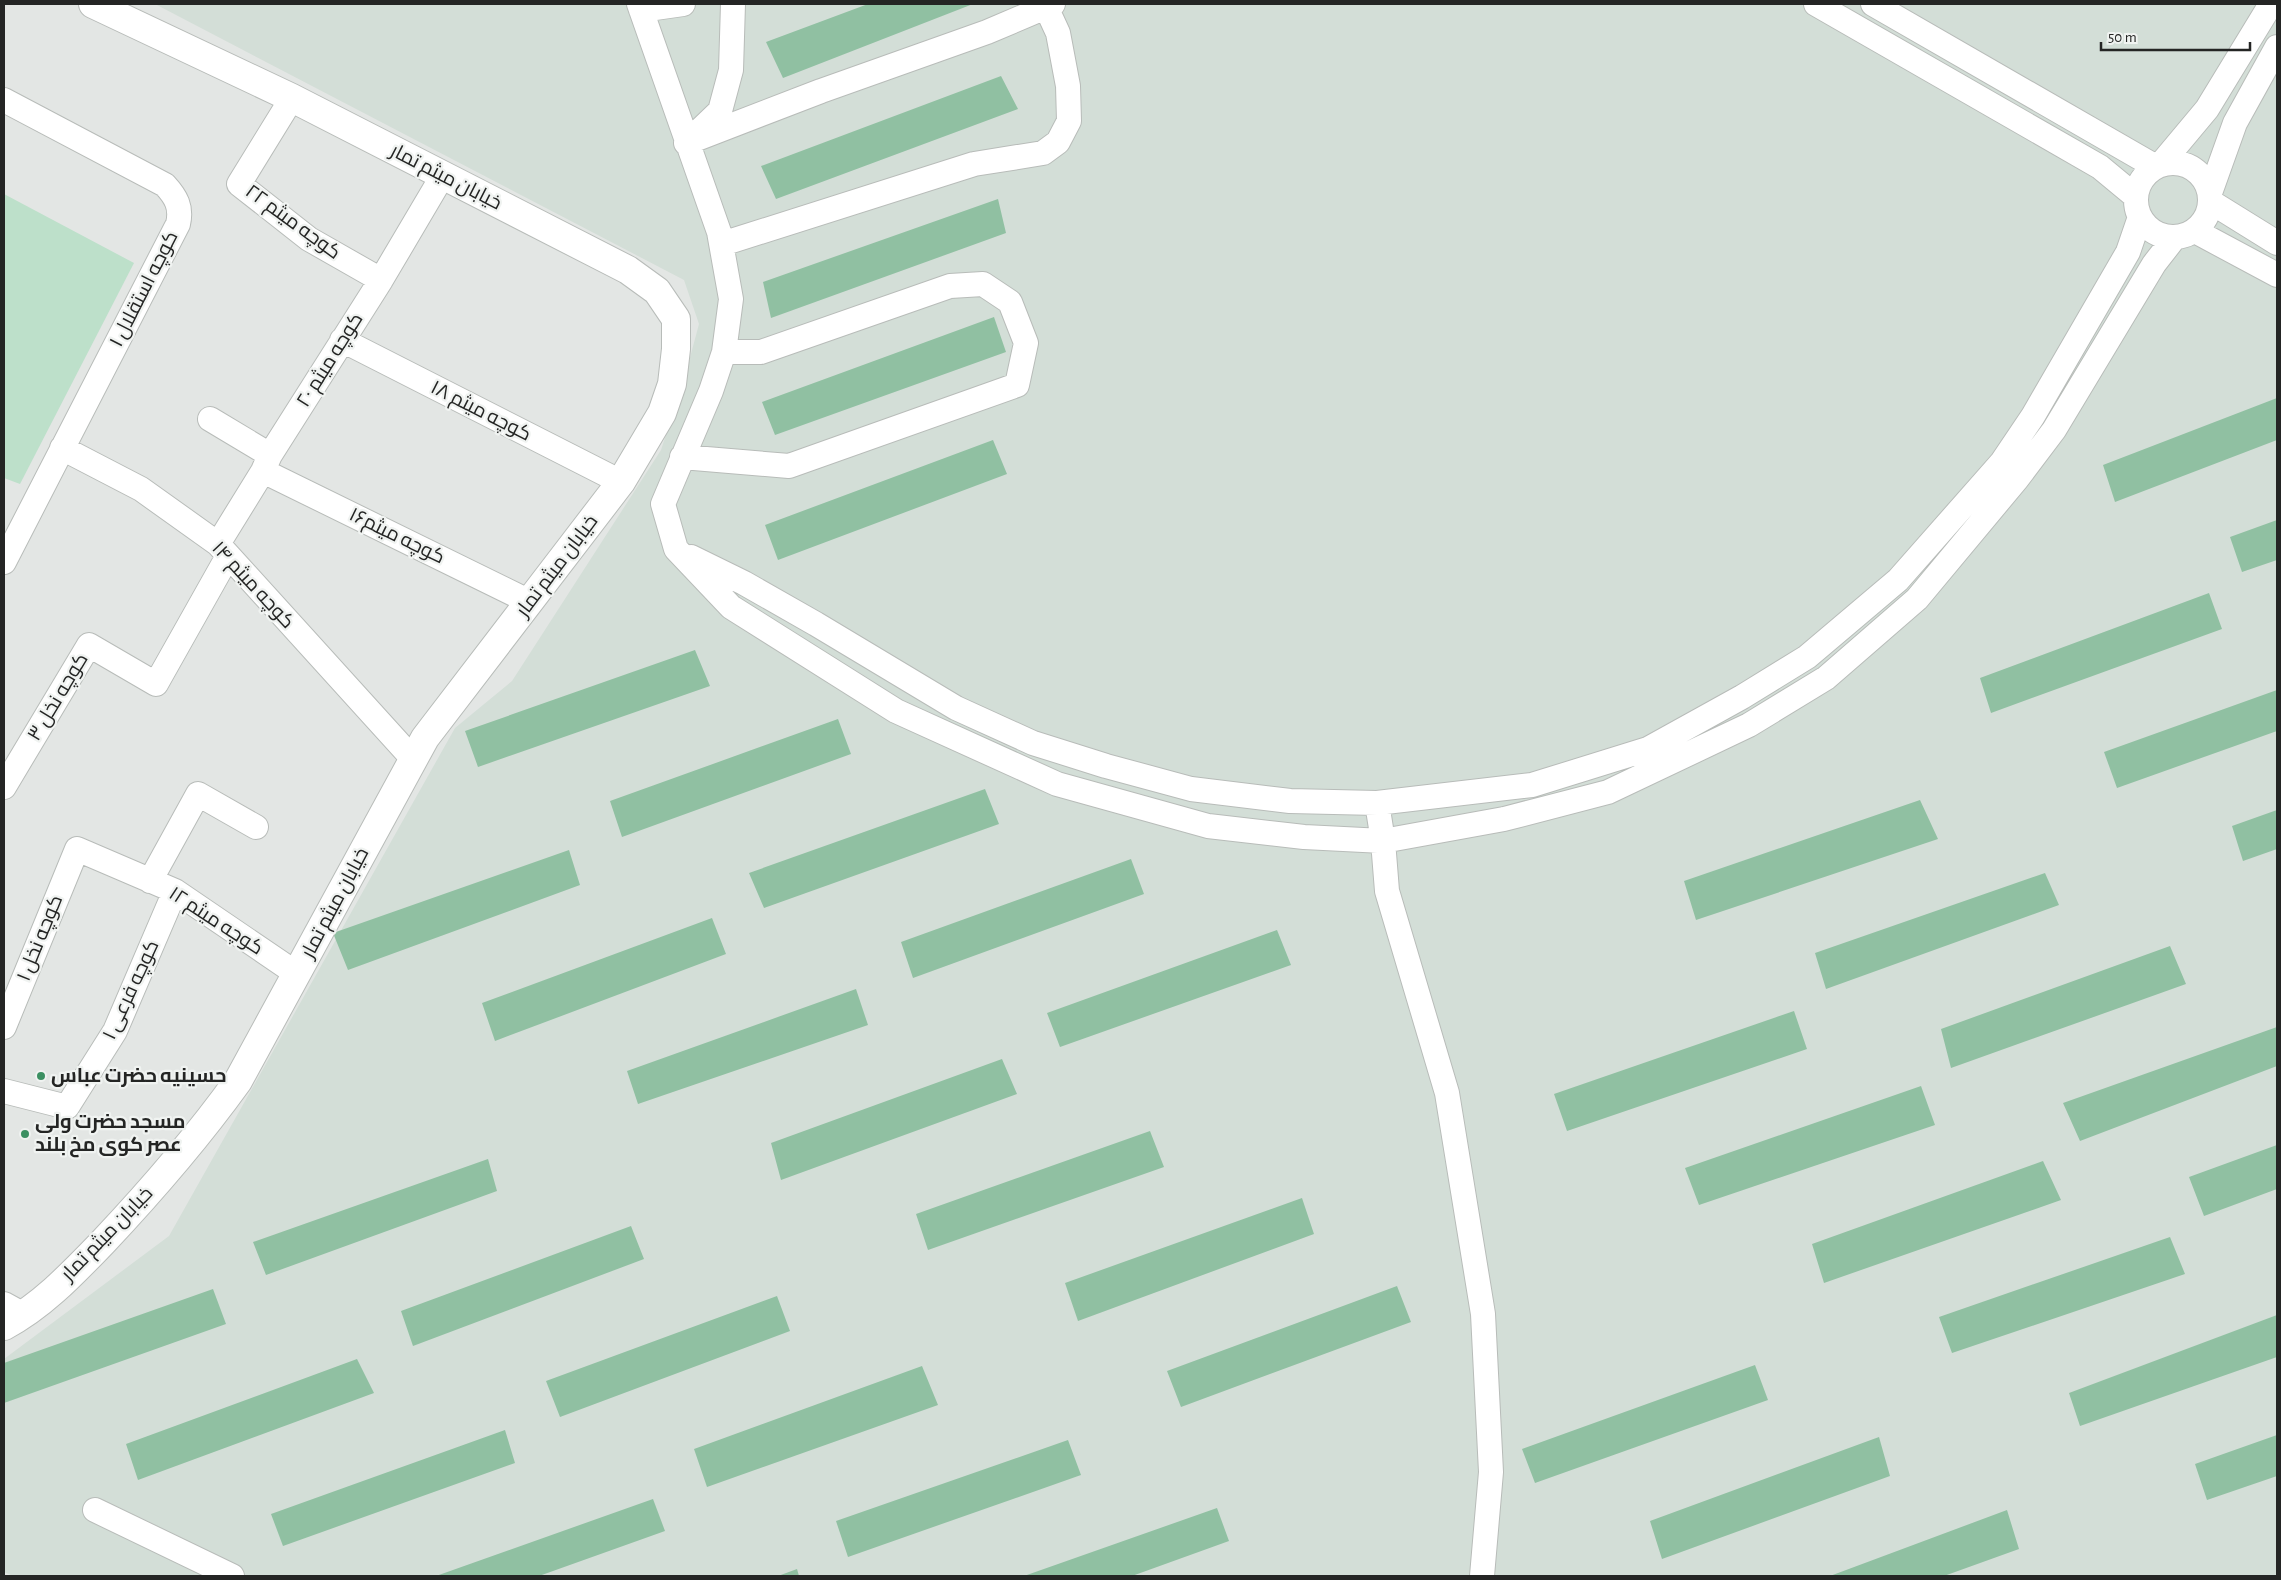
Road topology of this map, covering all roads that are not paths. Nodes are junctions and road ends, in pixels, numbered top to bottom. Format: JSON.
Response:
{"nodes":[{"id":1,"x":93,"y":4,"type":"edge"},
{"id":2,"x":683,"y":4,"type":"edge"},
{"id":3,"x":733,"y":4,"type":"edge"},
{"id":4,"x":1816,"y":4,"type":"edge"},
{"id":5,"x":1873,"y":4,"type":"edge"},
{"id":6,"x":2270,"y":4,"type":"edge"},
{"id":7,"x":1049,"y":5,"type":"edge"},
{"id":8,"x":640,"y":7,"type":"edge"},
{"id":9,"x":2277,"y":47,"type":"edge"},
{"id":10,"x":292,"y":98,"type":"junction"},
{"id":11,"x":4,"y":100,"type":"edge"},
{"id":12,"x":686,"y":143,"type":"junction"},
{"id":13,"x":2158,"y":166,"type":"junction"},
{"id":14,"x":443,"y":175,"type":"junction"},
{"id":15,"x":2210,"y":198,"type":"junction"},
{"id":16,"x":2138,"y":206,"type":"junction"},
{"id":17,"x":2185,"y":234,"type":"junction"},
{"id":18,"x":2277,"y":243,"type":"edge"},
{"id":19,"x":722,"y":244,"type":"junction"},
{"id":20,"x":2277,"y":275,"type":"edge"},
{"id":21,"x":381,"y":280,"type":"junction"},
{"id":22,"x":342,"y":340,"type":"junction"},
{"id":23,"x":724,"y":352,"type":"junction"},
{"id":24,"x":2033,"y":416,"type":"junction"},
{"id":25,"x":210,"y":419,"type":"dead end"},
{"id":26,"x":2054,"y":430,"type":"junction"},
{"id":27,"x":62,"y":448,"type":"junction"},
{"id":28,"x":682,"y":457,"type":"junction"},
{"id":29,"x":267,"y":463,"type":"junction"},
{"id":30,"x":621,"y":482,"type":"junction"},
{"id":31,"x":676,"y":549,"type":"junction"},
{"id":32,"x":223,"y":550,"type":"junction"},
{"id":33,"x":5,"y":557,"type":"edge"},
{"id":34,"x":530,"y":602,"type":"junction"},
{"id":35,"x":1807,"y":657,"type":"junction"},
{"id":36,"x":1826,"y":678,"type":"junction"},
{"id":37,"x":413,"y":760,"type":"junction"},
{"id":38,"x":4,"y":787,"type":"edge"},
{"id":39,"x":1377,"y":803,"type":"junction"},
{"id":40,"x":256,"y":827,"type":"dead end"},
{"id":41,"x":1384,"y":841,"type":"junction"},
{"id":42,"x":77,"y":849,"type":"joint"},
{"id":43,"x":150,"y":881,"type":"junction"},
{"id":44,"x":176,"y":891,"type":"junction"},
{"id":45,"x":296,"y":974,"type":"junction"},
{"id":46,"x":4,"y":1026,"type":"edge"},
{"id":47,"x":4,"y":1091,"type":"edge"},
{"id":48,"x":11,"y":1315,"type":"edge"},
{"id":49,"x":95,"y":1510,"type":"dead end"},
{"id":50,"x":232,"y":1576,"type":"edge"},
{"id":51,"x":1482,"y":1576,"type":"edge"}],
"edges":[{"from":1,"to":10,"type":"street","name":"خیابان میثم تمار"},
{"from":2,"to":8,"type":"street"},
{"from":3,"to":12,"type":"street"},
{"from":4,"to":16,"type":"street"},
{"from":5,"to":13,"type":"street"},
{"from":6,"to":13,"type":"street"},
{"from":7,"to":12,"type":"street"},
{"from":7,"to":19,"type":"street"},
{"from":8,"to":12,"type":"street"},
{"from":9,"to":15,"type":"street"},
{"from":10,"to":14,"type":"street","name":"خیابان میثم تمار"},
{"from":10,"to":21,"type":"street","name":"کوچه میثم ۲۲"},
{"from":11,"to":27,"type":"street","name":"کوچه استقلال ۱"},
{"from":12,"to":19,"type":"street"},
{"from":13,"to":15,"type":"street"},
{"from":13,"to":16,"type":"street"},
{"from":14,"to":21,"type":"street","name":"کوچه میثم ۲۰"},
{"from":14,"to":30,"type":"street","name":"خیابان میثم تمار"},
{"from":15,"to":17,"type":"street"},
{"from":15,"to":18,"type":"street"},
{"from":16,"to":17,"type":"street"},
{"from":16,"to":24,"type":"street"},
{"from":17,"to":20,"type":"street"},
{"from":17,"to":26,"type":"street"},
{"from":19,"to":23,"type":"street"},
{"from":21,"to":22,"type":"street","name":"کوچه میثم ۲۰"},
{"from":22,"to":29,"type":"street","name":"کوچه میثم ۲۰"},
{"from":22,"to":30,"type":"street","name":"کوچه میثم ۱۸"},
{"from":23,"to":28,"type":"street"},
{"from":23,"to":28,"type":"street"},
{"from":24,"to":26,"type":"street"},
{"from":24,"to":35,"type":"street"},
{"from":25,"to":29,"type":"street","name":"کوچه میثم۱۶"},
{"from":26,"to":36,"type":"street"},
{"from":27,"to":32,"type":"street","name":"کوچه میثم ۱۴"},
{"from":27,"to":33,"type":"street","name":"کوچه استقلال ۱"},
{"from":28,"to":31,"type":"street"},
{"from":29,"to":32,"type":"street","name":"کوچه میثم ۲۰"},
{"from":29,"to":34,"type":"street","name":"کوچه میثم۱۶"},
{"from":30,"to":34,"type":"street","name":"خیابان میثم تمار"},
{"from":31,"to":39,"type":"street"},
{"from":31,"to":41,"type":"street"},
{"from":32,"to":37,"type":"street","name":"کوچه میثم ۱۴"},
{"from":32,"to":38,"type":"street","name":"کوچه نخل ۳"},
{"from":34,"to":37,"type":"street","name":"خیابان میثم تمار"},
{"from":35,"to":36,"type":"street"},
{"from":35,"to":39,"type":"street"},
{"from":36,"to":41,"type":"street"},
{"from":37,"to":45,"type":"street","name":"خیابان میثم تمار"},
{"from":39,"to":41,"type":"street"},
{"from":40,"to":43,"type":"street"},
{"from":41,"to":51,"type":"street"},
{"from":42,"to":43,"type":"street","name":"کوچه میثم ۱۲"},
{"from":42,"to":46,"type":"street","name":"کوچه نخل ۱"},
{"from":43,"to":44,"type":"street","name":"کوچه میثم ۱۲"},
{"from":44,"to":45,"type":"street","name":"کوچه میثم ۱۲"},
{"from":44,"to":47,"type":"street","name":"کوچه فرعی ۱"},
{"from":45,"to":48,"type":"street","name":"خیابان میثم تمار"},
{"from":49,"to":50,"type":"street"}]}
